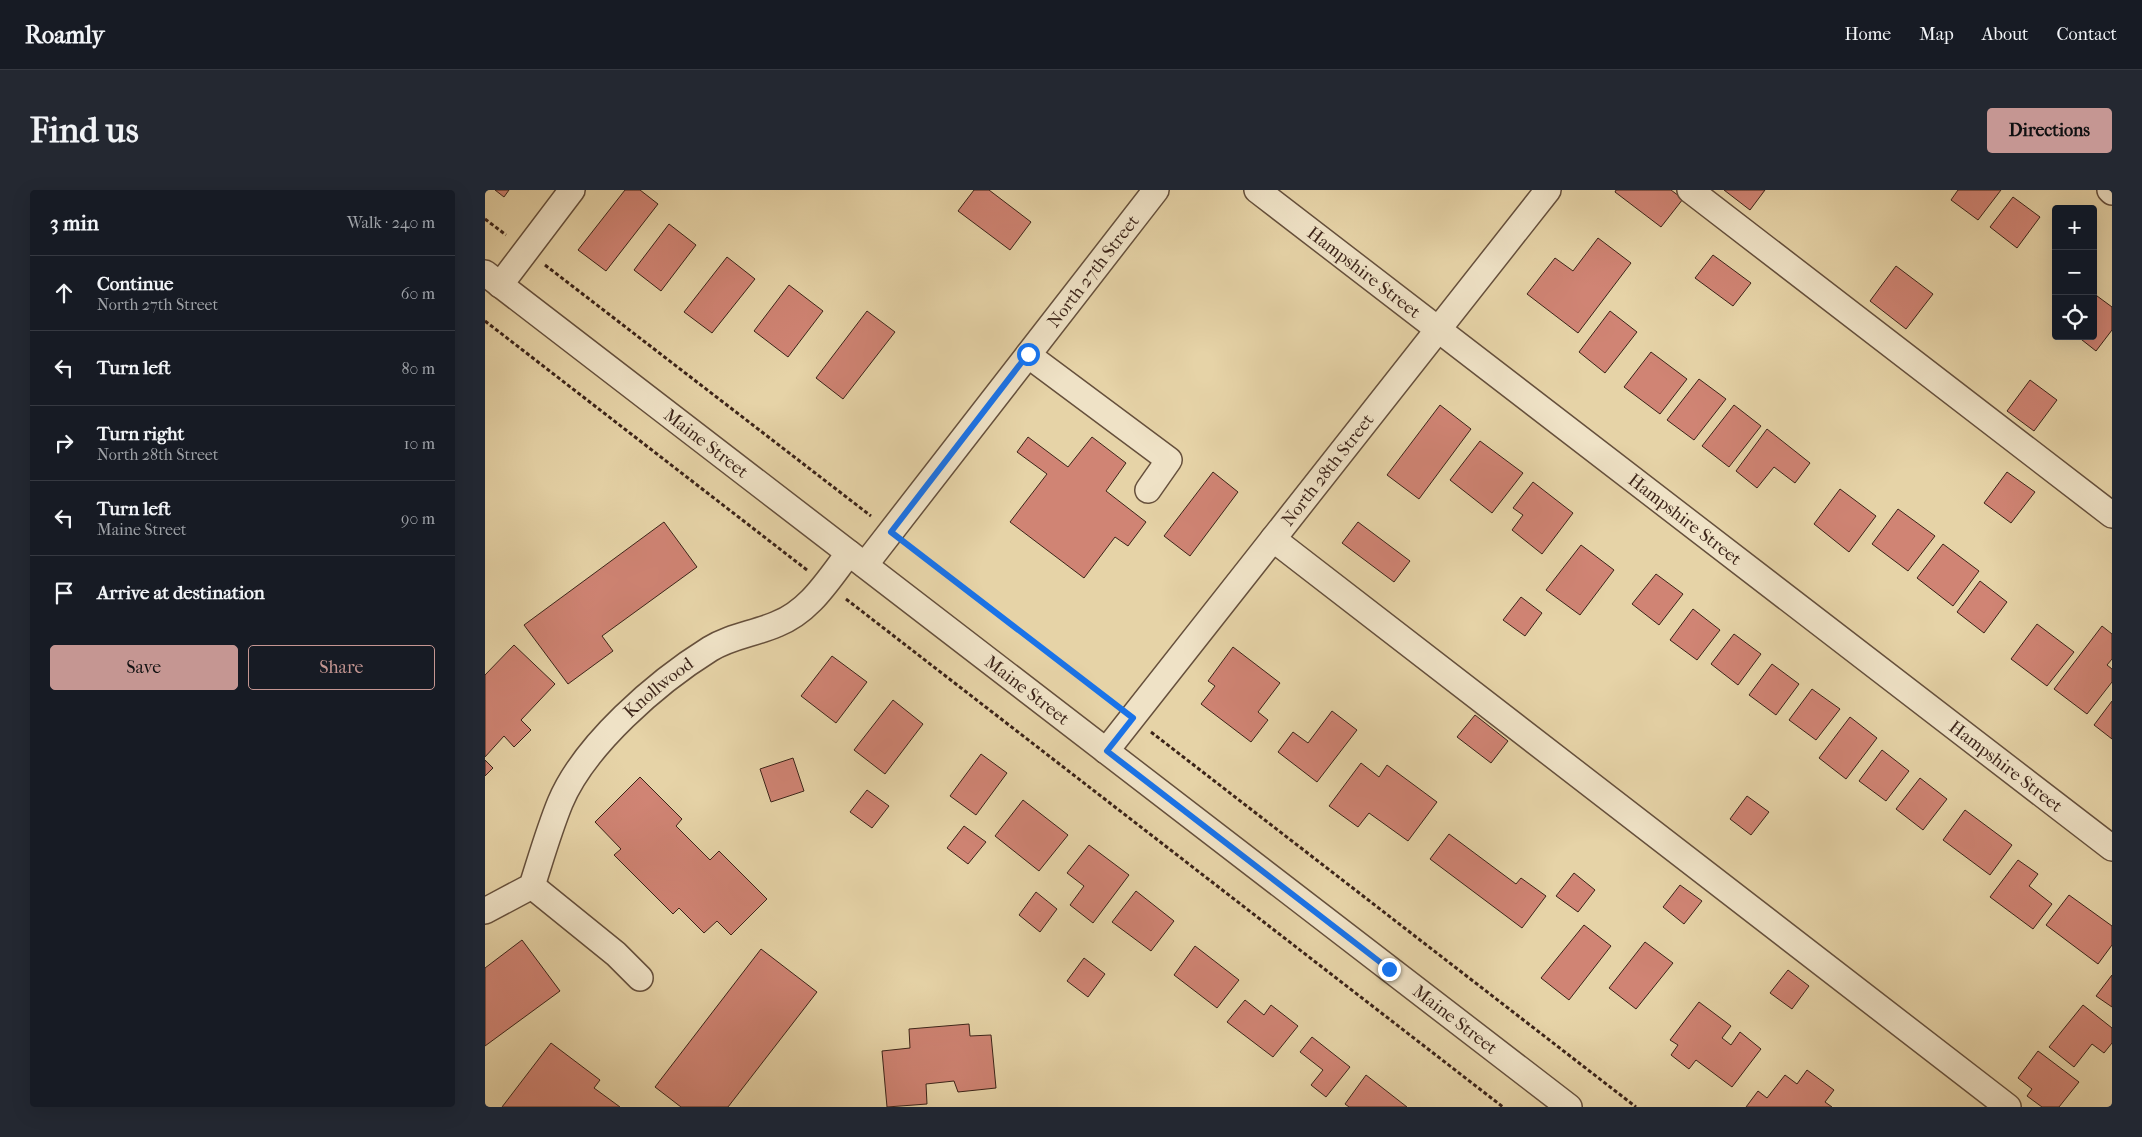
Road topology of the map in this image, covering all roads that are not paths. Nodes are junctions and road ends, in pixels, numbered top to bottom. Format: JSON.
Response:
{"nodes":[{"id":1,"x":572,"y":190,"type":"edge"},
{"id":2,"x":1156,"y":190,"type":"edge"},
{"id":3,"x":1257,"y":190,"type":"edge"},
{"id":4,"x":1548,"y":190,"type":"edge"},
{"id":5,"x":1690,"y":190,"type":"edge"},
{"id":6,"x":493,"y":279,"type":"edge"},
{"id":7,"x":1438,"y":329,"type":"junction"},
{"id":8,"x":1028,"y":354,"type":"junction"},
{"id":9,"x":1148,"y":490,"type":"dead end"},
{"id":10,"x":2112,"y":515,"type":"edge"},
{"id":11,"x":1273,"y":539,"type":"junction"},
{"id":12,"x":857,"y":559,"type":"junction"},
{"id":13,"x":1107,"y":751,"type":"junction"},
{"id":14,"x":2112,"y":848,"type":"edge"},
{"id":15,"x":532,"y":886,"type":"junction"},
{"id":16,"x":485,"y":911,"type":"edge"},
{"id":17,"x":640,"y":978,"type":"dead end"},
{"id":18,"x":1564,"y":1105,"type":"edge"},
{"id":19,"x":2008,"y":1107,"type":"edge"}],
"edges":[{"from":1,"to":6,"type":"street"},
{"from":2,"to":8,"type":"street","name":"North 27th Street"},
{"from":3,"to":7,"type":"street","name":"Hampshire Street"},
{"from":4,"to":7,"type":"street","name":"North 28th Street"},
{"from":5,"to":10,"type":"street"},
{"from":6,"to":12,"type":"street","name":"Maine Street"},
{"from":7,"to":11,"type":"street","name":"North 28th Street"},
{"from":7,"to":14,"type":"street","name":"Hampshire Street"},
{"from":8,"to":9,"type":"street"},
{"from":8,"to":12,"type":"street","name":"North 27th Street"},
{"from":11,"to":13,"type":"street","name":"North 28th Street"},
{"from":11,"to":19,"type":"street"},
{"from":12,"to":13,"type":"street","name":"Maine Street"},
{"from":12,"to":15,"type":"street","name":"Knollwood"},
{"from":13,"to":18,"type":"street","name":"Maine Street"},
{"from":15,"to":16,"type":"street"},
{"from":15,"to":17,"type":"street"}]}
